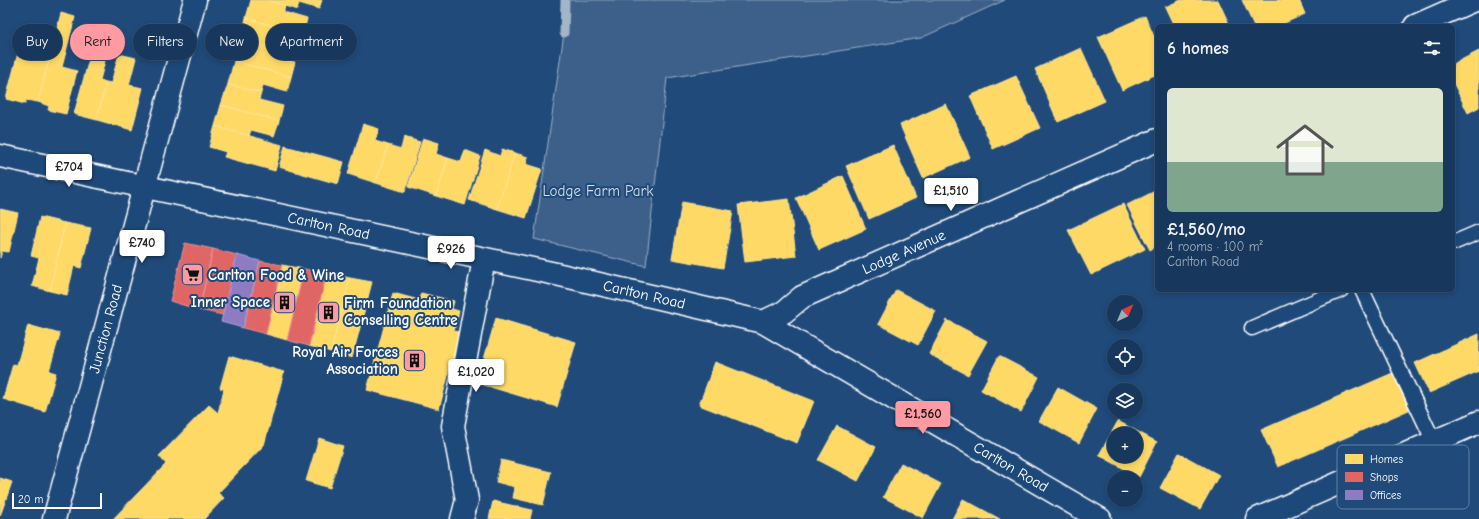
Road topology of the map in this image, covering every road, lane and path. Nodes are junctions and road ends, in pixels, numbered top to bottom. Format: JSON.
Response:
{"nodes":[{"id":1,"x":195,"y":0,"type":"edge"},
{"id":2,"x":1474,"y":0,"type":"edge"},
{"id":3,"x":1420,"y":24,"type":"edge"},
{"id":4,"x":1155,"y":141,"type":"edge"},
{"id":5,"x":0,"y":156,"type":"edge"},
{"id":6,"x":145,"y":187,"type":"junction"},
{"id":7,"x":1479,"y":232,"type":"edge"},
{"id":8,"x":1455,"y":242,"type":"edge"},
{"id":9,"x":484,"y":259,"type":"junction"},
{"id":10,"x":1336,"y":292,"type":"edge"},
{"id":11,"x":1363,"y":292,"type":"edge"},
{"id":12,"x":763,"y":322,"type":"junction"},
{"id":13,"x":1252,"y":328,"type":"dead end"},
{"id":14,"x":1479,"y":422,"type":"edge"},
{"id":15,"x":1434,"y":442,"type":"junction"},
{"id":16,"x":1427,"y":445,"type":"edge"},
{"id":17,"x":1337,"y":484,"type":"edge"},
{"id":18,"x":54,"y":519,"type":"edge"},
{"id":19,"x":462,"y":519,"type":"edge"},
{"id":20,"x":1100,"y":519,"type":"edge"},
{"id":21,"x":1257,"y":519,"type":"edge"}],
"edges":[{"from":1,"to":6,"type":"street","name":"Junction Road"},
{"from":2,"to":3,"type":"street"},
{"from":4,"to":12,"type":"street","name":"Lodge Avenue"},
{"from":5,"to":6,"type":"street","name":"Carlton Road"},
{"from":6,"to":9,"type":"street","name":"Carlton Road"},
{"from":6,"to":18,"type":"street","name":"Junction Road"},
{"from":7,"to":8,"type":"lane"},
{"from":9,"to":12,"type":"street","name":"Carlton Road"},
{"from":9,"to":19,"type":"street"},
{"from":10,"to":13,"type":"lane"},
{"from":11,"to":15,"type":"lane"},
{"from":12,"to":20,"type":"street","name":"Carlton Road"},
{"from":14,"to":15,"type":"street"},
{"from":15,"to":16,"type":"street"},
{"from":17,"to":21,"type":"street"}]}
